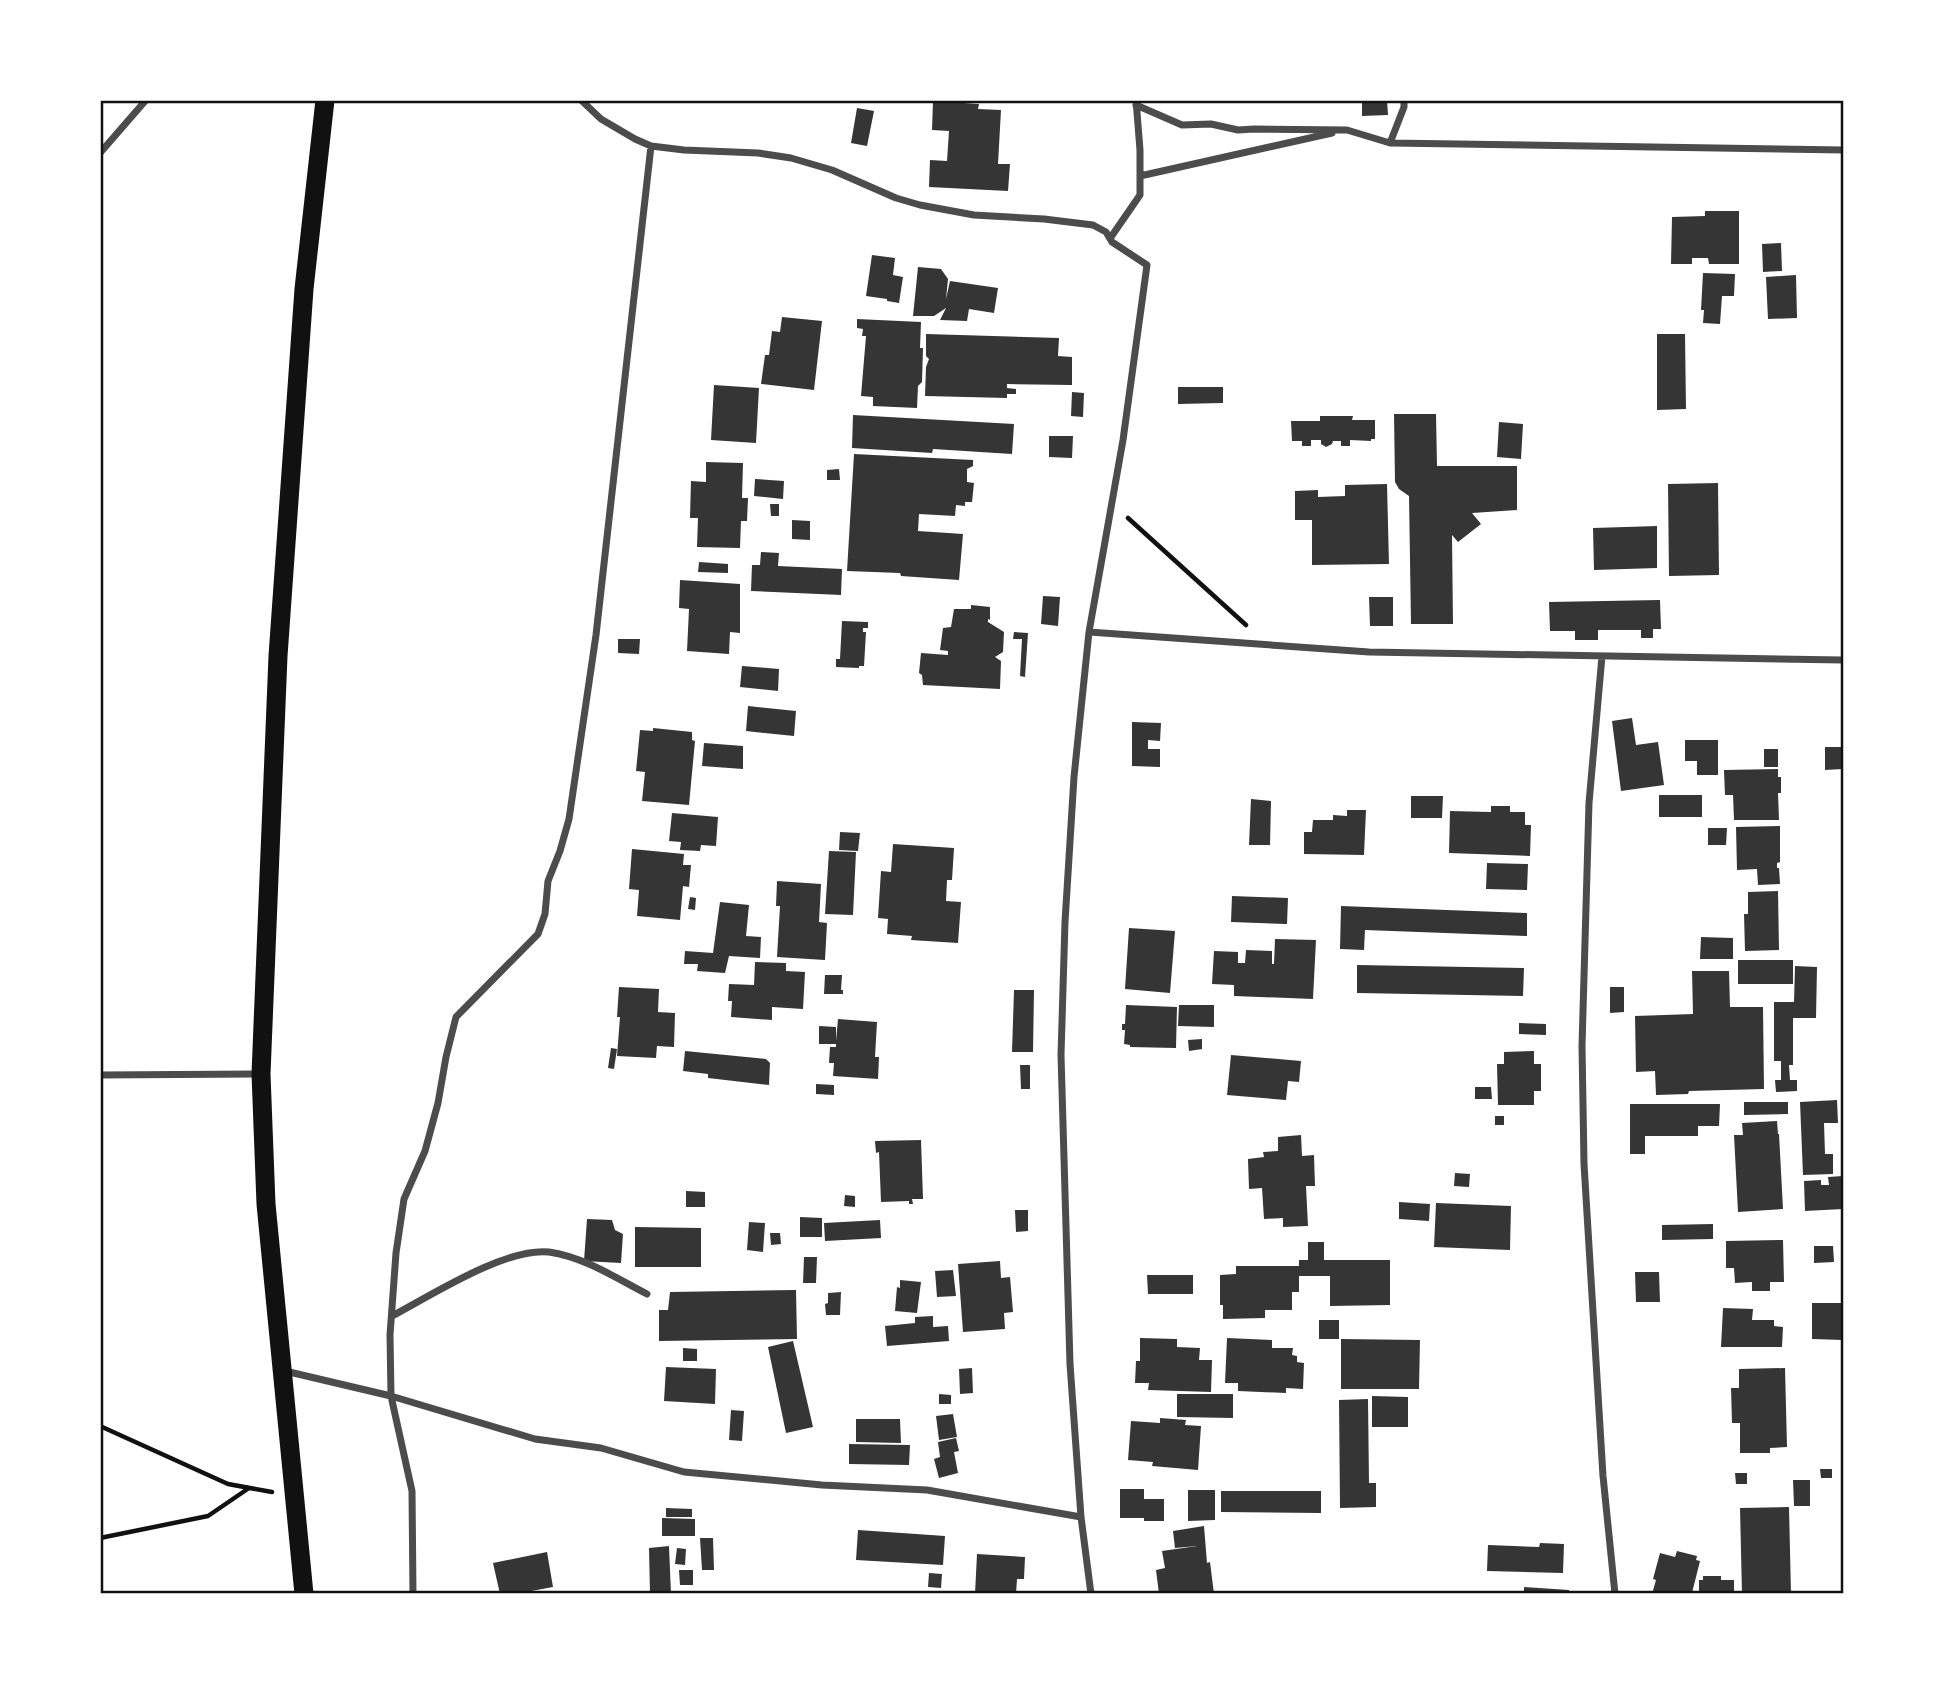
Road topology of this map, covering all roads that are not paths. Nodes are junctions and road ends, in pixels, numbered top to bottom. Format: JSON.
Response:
{"nodes":[{"id":1,"x":146,"y":100,"type":"edge"},
{"id":2,"x":325,"y":100,"type":"edge"},
{"id":3,"x":581,"y":100,"type":"edge"},
{"id":4,"x":1404,"y":100,"type":"edge"},
{"id":5,"x":1136,"y":102,"type":"edge"},
{"id":6,"x":1347,"y":130,"type":"junction"},
{"id":7,"x":1390,"y":143,"type":"junction"},
{"id":8,"x":652,"y":146,"type":"junction"},
{"id":9,"x":1843,"y":150,"type":"edge"},
{"id":10,"x":100,"y":153,"type":"edge"},
{"id":11,"x":1140,"y":176,"type":"junction"},
{"id":12,"x":1111,"y":237,"type":"junction"},
{"id":13,"x":1089,"y":632,"type":"junction"},
{"id":14,"x":1602,"y":656,"type":"junction"},
{"id":15,"x":1843,"y":660,"type":"edge"},
{"id":16,"x":261,"y":1074,"type":"junction"},
{"id":17,"x":100,"y":1076,"type":"edge"},
{"id":18,"x":647,"y":1294,"type":"dead end"},
{"id":19,"x":392,"y":1317,"type":"junction"},
{"id":20,"x":281,"y":1370,"type":"junction"},
{"id":21,"x":391,"y":1396,"type":"junction"},
{"id":22,"x":1082,"y":1517,"type":"junction"},
{"id":23,"x":304,"y":1594,"type":"edge"},
{"id":24,"x":413,"y":1594,"type":"edge"},
{"id":25,"x":1091,"y":1594,"type":"edge"},
{"id":26,"x":1615,"y":1594,"type":"edge"}],
"edges":[{"from":1,"to":10,"type":"street"},
{"from":2,"to":16,"type":"highway"},
{"from":3,"to":8,"type":"street"},
{"from":4,"to":7,"type":"street"},
{"from":5,"to":6,"type":"street"},
{"from":5,"to":11,"type":"street"},
{"from":6,"to":7,"type":"street"},
{"from":6,"to":11,"type":"street"},
{"from":7,"to":9,"type":"street"},
{"from":8,"to":12,"type":"street"},
{"from":8,"to":19,"type":"street"},
{"from":11,"to":12,"type":"street"},
{"from":12,"to":13,"type":"street"},
{"from":13,"to":14,"type":"street"},
{"from":13,"to":22,"type":"street"},
{"from":14,"to":15,"type":"street"},
{"from":14,"to":26,"type":"street"},
{"from":16,"to":17,"type":"street"},
{"from":16,"to":20,"type":"highway"},
{"from":18,"to":19,"type":"street"},
{"from":19,"to":21,"type":"street"},
{"from":20,"to":21,"type":"street"},
{"from":20,"to":23,"type":"highway"},
{"from":21,"to":22,"type":"street"},
{"from":21,"to":24,"type":"street"},
{"from":22,"to":25,"type":"street"}]}
